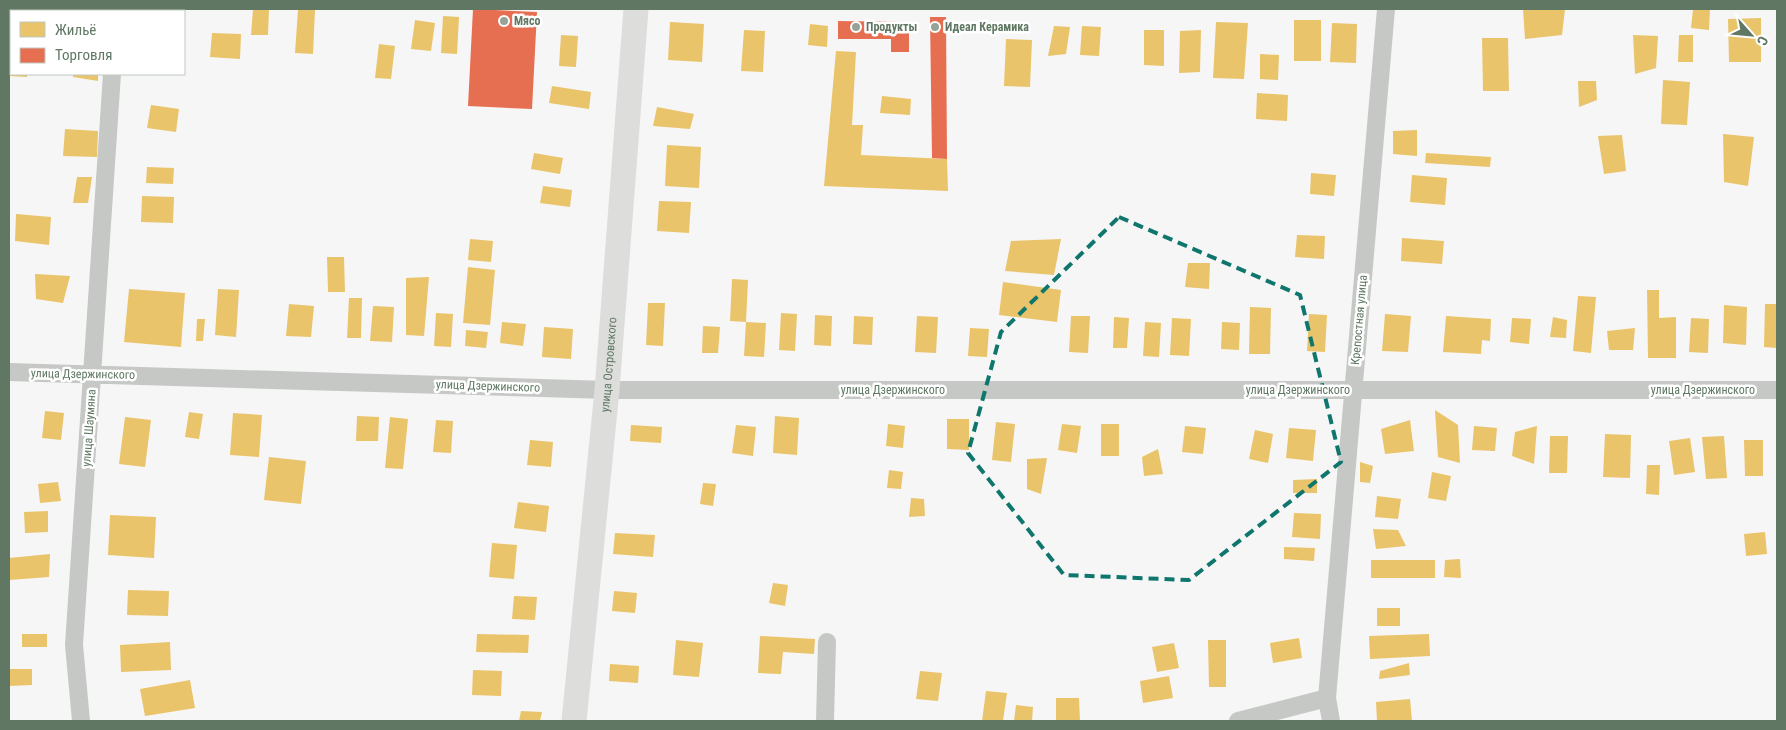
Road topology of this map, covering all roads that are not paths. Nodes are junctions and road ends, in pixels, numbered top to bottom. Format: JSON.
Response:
{"nodes":[{"id":1,"x":636,"y":9,"type":"edge"},
{"id":2,"x":1386,"y":9,"type":"edge"},
{"id":3,"x":112,"y":75,"type":"edge"},
{"id":4,"x":9,"y":372,"type":"edge"},
{"id":5,"x":93,"y":374,"type":"junction"},
{"id":6,"x":606,"y":390,"type":"junction"},
{"id":7,"x":1353,"y":390,"type":"junction"},
{"id":8,"x":1777,"y":390,"type":"edge"},
{"id":9,"x":827,"y":642,"type":"dead end"},
{"id":10,"x":1327,"y":698,"type":"junction"},
{"id":11,"x":81,"y":721,"type":"edge"},
{"id":12,"x":574,"y":721,"type":"edge"},
{"id":13,"x":825,"y":721,"type":"edge"},
{"id":14,"x":1238,"y":721,"type":"edge"},
{"id":15,"x":1332,"y":721,"type":"edge"}],
"edges":[{"from":1,"to":6,"type":"street","name":"улица Островского"},
{"from":2,"to":7,"type":"street","name":"Крепостная улица"},
{"from":3,"to":5,"type":"street","name":"улица Шаумяна"},
{"from":4,"to":5,"type":"street","name":"улица Дзержинского"},
{"from":5,"to":6,"type":"street","name":"улица Дзержинского"},
{"from":5,"to":11,"type":"street","name":"улица Шаумяна"},
{"from":6,"to":7,"type":"street","name":"улица Дзержинского"},
{"from":6,"to":12,"type":"street","name":"улица Островского"},
{"from":7,"to":8,"type":"street","name":"улица Дзержинского"},
{"from":7,"to":10,"type":"street","name":"Крепостная улица"},
{"from":9,"to":13,"type":"street"},
{"from":10,"to":14,"type":"street"},
{"from":10,"to":15,"type":"street","name":"Крепостная улица"}]}
